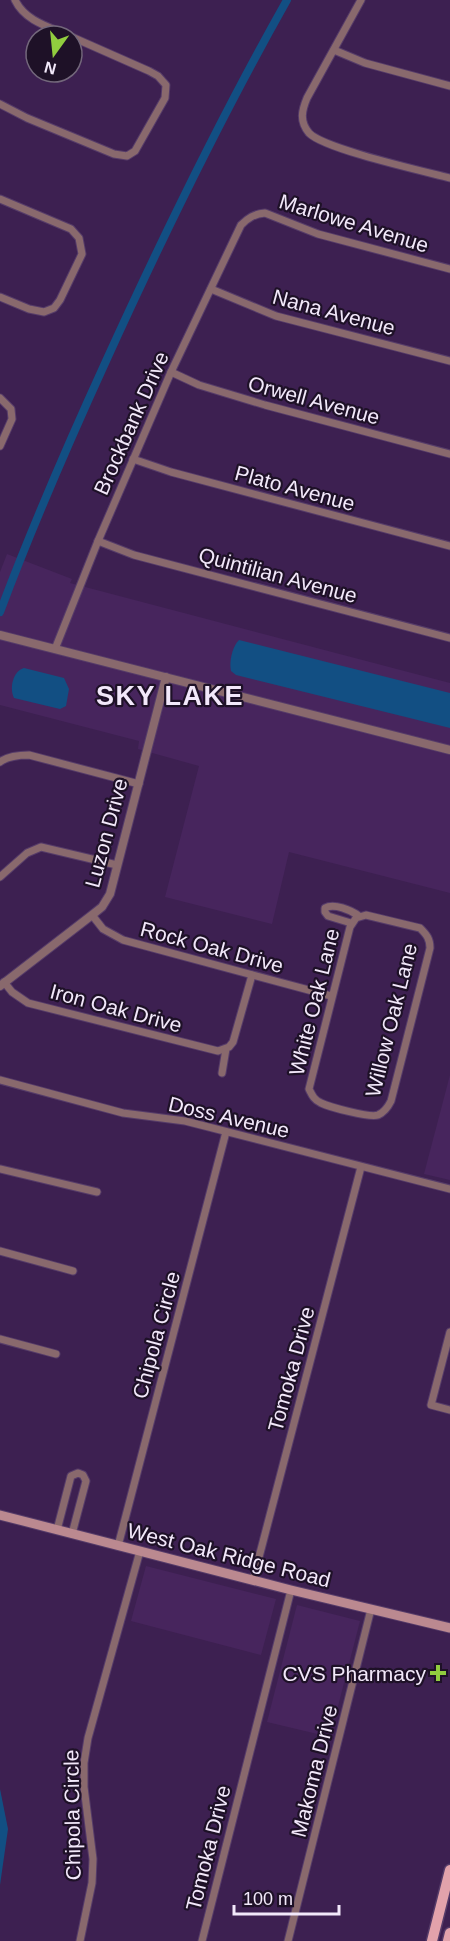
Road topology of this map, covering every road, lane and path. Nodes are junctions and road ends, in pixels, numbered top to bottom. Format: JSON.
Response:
{"nodes":[{"id":1,"x":15,"y":0,"type":"edge"},
{"id":2,"x":361,"y":0,"type":"edge"},
{"id":3,"x":44,"y":24,"type":"edge"},
{"id":4,"x":84,"y":42,"type":"edge"},
{"id":5,"x":333,"y":50,"type":"junction"},
{"id":6,"x":450,"y":86,"type":"edge"},
{"id":7,"x":0,"y":104,"type":"edge"},
{"id":8,"x":450,"y":178,"type":"edge"},
{"id":9,"x":0,"y":199,"type":"edge"},
{"id":10,"x":249,"y":218,"type":"joint"},
{"id":11,"x":450,"y":269,"type":"edge"},
{"id":12,"x":211,"y":290,"type":"junction"},
{"id":13,"x":0,"y":297,"type":"edge"},
{"id":14,"x":450,"y":361,"type":"edge"},
{"id":15,"x":171,"y":372,"type":"junction"},
{"id":16,"x":1,"y":398,"type":"edge"},
{"id":17,"x":0,"y":446,"type":"edge"},
{"id":18,"x":450,"y":454,"type":"edge"},
{"id":19,"x":133,"y":459,"type":"junction"},
{"id":20,"x":98,"y":541,"type":"junction"},
{"id":21,"x":450,"y":546,"type":"edge"},
{"id":22,"x":0,"y":634,"type":"edge"},
{"id":23,"x":450,"y":638,"type":"edge"},
{"id":24,"x":55,"y":649,"type":"junction"},
{"id":25,"x":166,"y":677,"type":"junction"},
{"id":26,"x":450,"y":750,"type":"edge"},
{"id":27,"x":0,"y":762,"type":"edge"},
{"id":28,"x":139,"y":784,"type":"junction"},
{"id":29,"x":117,"y":865,"type":"junction"},
{"id":30,"x":0,"y":877,"type":"edge"},
{"id":31,"x":92,"y":915,"type":"junction"},
{"id":32,"x":359,"y":916,"type":"junction"},
{"id":33,"x":391,"y":921,"type":"joint"},
{"id":34,"x":351,"y":923,"type":"junction"},
{"id":35,"x":252,"y":975,"type":"junction"},
{"id":36,"x":2,"y":984,"type":"edge"},
{"id":37,"x":331,"y":996,"type":"junction"},
{"id":38,"x":226,"y":1049,"type":"junction"},
{"id":39,"x":222,"y":1073,"type":"dead end"},
{"id":40,"x":0,"y":1080,"type":"edge"},
{"id":41,"x":344,"y":1109,"type":"joint"},
{"id":42,"x":226,"y":1132,"type":"junction"},
{"id":43,"x":361,"y":1167,"type":"junction"},
{"id":44,"x":0,"y":1169,"type":"edge"},
{"id":45,"x":450,"y":1189,"type":"edge"},
{"id":46,"x":97,"y":1192,"type":"dead end"},
{"id":47,"x":0,"y":1251,"type":"edge"},
{"id":48,"x":73,"y":1271,"type":"dead end"},
{"id":49,"x":450,"y":1332,"type":"edge"},
{"id":50,"x":0,"y":1339,"type":"edge"},
{"id":51,"x":56,"y":1354,"type":"dead end"},
{"id":52,"x":450,"y":1410,"type":"edge"},
{"id":53,"x":0,"y":1515,"type":"edge"},
{"id":54,"x":57,"y":1530,"type":"junction"},
{"id":55,"x":72,"y":1534,"type":"junction"},
{"id":56,"x":118,"y":1546,"type":"junction"},
{"id":57,"x":140,"y":1551,"type":"junction"},
{"id":58,"x":253,"y":1580,"type":"junction"},
{"id":59,"x":291,"y":1590,"type":"junction"},
{"id":60,"x":371,"y":1609,"type":"junction"},
{"id":61,"x":450,"y":1628,"type":"edge"},
{"id":62,"x":450,"y":1870,"type":"edge"},
{"id":63,"x":450,"y":1933,"type":"edge"},
{"id":64,"x":80,"y":1941,"type":"edge"},
{"id":65,"x":202,"y":1941,"type":"edge"},
{"id":66,"x":288,"y":1941,"type":"edge"},
{"id":67,"x":432,"y":1941,"type":"edge"},
{"id":68,"x":448,"y":1941,"type":"edge"}],
"edges":[{"from":1,"to":3,"type":"street"},
{"from":2,"to":5,"type":"street"},
{"from":4,"to":7,"type":"street"},
{"from":5,"to":6,"type":"street"},
{"from":5,"to":8,"type":"street"},
{"from":9,"to":13,"type":"street"},
{"from":10,"to":11,"type":"street","name":"Marlowe Avenue"},
{"from":10,"to":12,"type":"street","name":"Brockbank Drive"},
{"from":12,"to":14,"type":"street","name":"Nana Avenue"},
{"from":12,"to":15,"type":"street","name":"Brockbank Drive"},
{"from":15,"to":18,"type":"street","name":"Orwell Avenue"},
{"from":15,"to":19,"type":"street","name":"Brockbank Drive"},
{"from":16,"to":17,"type":"street"},
{"from":19,"to":20,"type":"street","name":"Brockbank Drive"},
{"from":19,"to":21,"type":"street","name":"Plato Avenue"},
{"from":20,"to":23,"type":"street","name":"Quintilian Avenue"},
{"from":20,"to":24,"type":"street","name":"Brockbank Drive"},
{"from":22,"to":24,"type":"street"},
{"from":24,"to":25,"type":"street"},
{"from":25,"to":26,"type":"street"},
{"from":25,"to":28,"type":"street","name":"Luzon Drive"},
{"from":27,"to":28,"type":"street"},
{"from":28,"to":29,"type":"street","name":"Luzon Drive"},
{"from":29,"to":30,"type":"street"},
{"from":29,"to":31,"type":"street","name":"Luzon Drive"},
{"from":31,"to":35,"type":"street","name":"Rock Oak Drive"},
{"from":31,"to":36,"type":"street","name":"Luzon Drive"},
{"from":32,"to":33,"type":"street","name":"White Oak Lane"},
{"from":32,"to":34,"type":"street","name":"White Oak Lane"},
{"from":32,"to":34,"type":"street"},
{"from":33,"to":41,"type":"street","name":"Willow Oak Lane"},
{"from":34,"to":37,"type":"street","name":"White Oak Lane"},
{"from":35,"to":37,"type":"street","name":"Rock Oak Drive"},
{"from":35,"to":38,"type":"street"},
{"from":36,"to":38,"type":"street","name":"Iron Oak Drive"},
{"from":37,"to":41,"type":"street","name":"White Oak Lane"},
{"from":38,"to":39,"type":"street"},
{"from":40,"to":42,"type":"street","name":"Doss Avenue"},
{"from":42,"to":43,"type":"street","name":"Doss Avenue"},
{"from":42,"to":56,"type":"street","name":"Chipola Circle"},
{"from":43,"to":45,"type":"street","name":"Doss Avenue"},
{"from":43,"to":58,"type":"street","name":"Tomoka Drive"},
{"from":44,"to":46,"type":"street"},
{"from":47,"to":48,"type":"street"},
{"from":49,"to":52,"type":"street"},
{"from":50,"to":51,"type":"street"},
{"from":53,"to":54,"type":"main road","name":"West Oak Ridge Road"},
{"from":54,"to":55,"type":"main road","name":"West Oak Ridge Road"},
{"from":54,"to":55,"type":"street"},
{"from":55,"to":56,"type":"main road","name":"West Oak Ridge Road"},
{"from":56,"to":57,"type":"main road","name":"West Oak Ridge Road"},
{"from":57,"to":58,"type":"main road","name":"West Oak Ridge Road"},
{"from":57,"to":64,"type":"street","name":"Chipola Circle"},
{"from":58,"to":59,"type":"main road","name":"West Oak Ridge Road"},
{"from":59,"to":60,"type":"main road","name":"West Oak Ridge Road"},
{"from":59,"to":65,"type":"street","name":"Tomoka Drive"},
{"from":60,"to":61,"type":"main road","name":"West Oak Ridge Road"},
{"from":60,"to":66,"type":"street","name":"Makoma Drive"},
{"from":62,"to":67,"type":"main road"},
{"from":63,"to":68,"type":"main road"}]}
